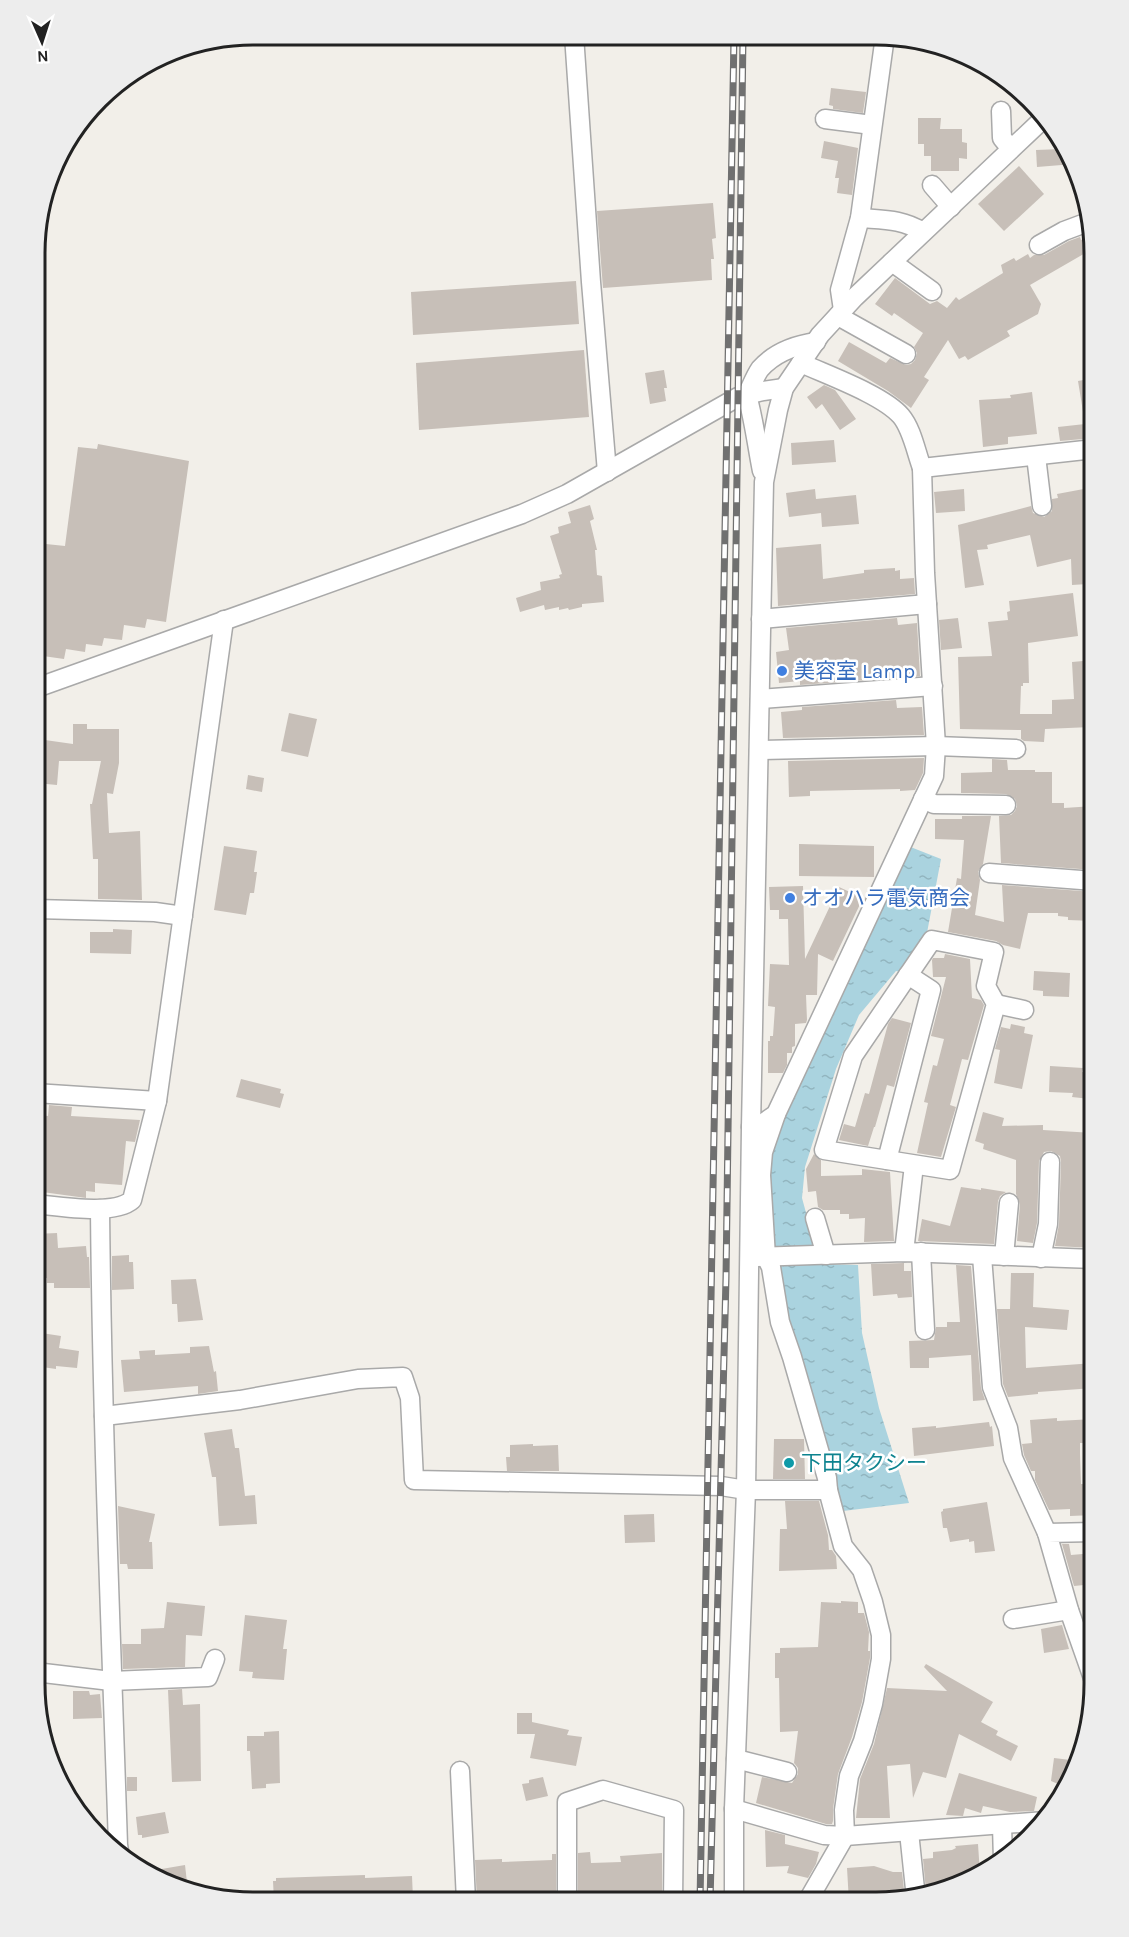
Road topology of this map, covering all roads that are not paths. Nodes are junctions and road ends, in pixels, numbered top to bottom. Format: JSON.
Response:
{"nodes":[{"id":1,"x":575,"y":45,"type":"edge"},
{"id":2,"x":884,"y":46,"type":"edge"},
{"id":3,"x":1001,"y":111,"type":"dead end"},
{"id":4,"x":825,"y":119,"type":"dead end"},
{"id":5,"x":1039,"y":123,"type":"edge"},
{"id":6,"x":873,"y":125,"type":"junction"},
{"id":7,"x":1011,"y":149,"type":"junction"},
{"id":8,"x":932,"y":185,"type":"dead end"},
{"id":9,"x":951,"y":207,"type":"junction"},
{"id":10,"x":860,"y":218,"type":"junction"},
{"id":11,"x":1082,"y":225,"type":"edge"},
{"id":12,"x":923,"y":232,"type":"junction"},
{"id":13,"x":1039,"y":245,"type":"dead end"},
{"id":14,"x":892,"y":262,"type":"junction"},
{"id":15,"x":932,"y":291,"type":"dead end"},
{"id":16,"x":840,"y":313,"type":"junction"},
{"id":17,"x":816,"y":342,"type":"junction"},
{"id":18,"x":906,"y":354,"type":"dead end"},
{"id":19,"x":801,"y":363,"type":"junction"},
{"id":20,"x":784,"y":388,"type":"junction"},
{"id":21,"x":747,"y":395,"type":"junction"},
{"id":22,"x":1084,"y":450,"type":"edge"},
{"id":23,"x":1036,"y":456,"type":"junction"},
{"id":24,"x":922,"y":468,"type":"junction"},
{"id":25,"x":607,"y":472,"type":"junction"},
{"id":26,"x":764,"y":482,"type":"junction"},
{"id":27,"x":1042,"y":506,"type":"dead end"},
{"id":28,"x":927,"y":604,"type":"junction"},
{"id":29,"x":761,"y":619,"type":"junction"},
{"id":30,"x":224,"y":620,"type":"junction"},
{"id":31,"x":45,"y":685,"type":"edge"},
{"id":32,"x":933,"y":686,"type":"junction"},
{"id":33,"x":760,"y":699,"type":"junction"},
{"id":34,"x":936,"y":746,"type":"junction"},
{"id":35,"x":1016,"y":749,"type":"dead end"},
{"id":36,"x":759,"y":750,"type":"junction"},
{"id":37,"x":923,"y":799,"type":"junction"},
{"id":38,"x":1006,"y":805,"type":"dead end"},
{"id":39,"x":989,"y":873,"type":"dead end"},
{"id":40,"x":1084,"y":880,"type":"edge"},
{"id":41,"x":45,"y":909,"type":"edge"},
{"id":42,"x":183,"y":916,"type":"junction"},
{"id":43,"x":908,"y":975,"type":"junction"},
{"id":44,"x":996,"y":1004,"type":"junction"},
{"id":45,"x":1024,"y":1010,"type":"dead end"},
{"id":46,"x":45,"y":1094,"type":"edge"},
{"id":47,"x":157,"y":1101,"type":"junction"},
{"id":48,"x":776,"y":1114,"type":"junction"},
{"id":49,"x":751,"y":1127,"type":"junction"},
{"id":50,"x":887,"y":1160,"type":"junction"},
{"id":51,"x":1050,"y":1162,"type":"dead end"},
{"id":52,"x":914,"y":1165,"type":"junction"},
{"id":53,"x":1009,"y":1203,"type":"dead end"},
{"id":54,"x":45,"y":1204,"type":"edge"},
{"id":55,"x":100,"y":1209,"type":"junction"},
{"id":56,"x":815,"y":1218,"type":"dead end"},
{"id":57,"x":913,"y":1252,"type":"junction"},
{"id":58,"x":826,"y":1255,"type":"junction"},
{"id":59,"x":982,"y":1256,"type":"junction"},
{"id":60,"x":1004,"y":1256,"type":"junction"},
{"id":61,"x":757,"y":1257,"type":"junction"},
{"id":62,"x":1041,"y":1258,"type":"junction"},
{"id":63,"x":1084,"y":1259,"type":"edge"},
{"id":64,"x":925,"y":1330,"type":"dead end"},
{"id":65,"x":104,"y":1416,"type":"junction"},
{"id":66,"x":746,"y":1490,"type":"junction"},
{"id":67,"x":828,"y":1490,"type":"junction"},
{"id":68,"x":1084,"y":1532,"type":"edge"},
{"id":69,"x":1047,"y":1533,"type":"junction"},
{"id":70,"x":1069,"y":1610,"type":"junction"},
{"id":71,"x":1012,"y":1618,"type":"dead end"},
{"id":72,"x":1084,"y":1653,"type":"edge"},
{"id":73,"x":215,"y":1659,"type":"dead end"},
{"id":74,"x":45,"y":1673,"type":"edge"},
{"id":75,"x":111,"y":1681,"type":"junction"},
{"id":76,"x":736,"y":1759,"type":"junction"},
{"id":77,"x":460,"y":1771,"type":"dead end"},
{"id":78,"x":787,"y":1772,"type":"dead end"},
{"id":79,"x":734,"y":1809,"type":"junction"},
{"id":80,"x":1031,"y":1822,"type":"edge"},
{"id":81,"x":1002,"y":1825,"type":"junction"},
{"id":82,"x":909,"y":1832,"type":"junction"},
{"id":83,"x":845,"y":1836,"type":"junction"},
{"id":84,"x":118,"y":1842,"type":"edge"},
{"id":85,"x":1003,"y":1849,"type":"edge"},
{"id":86,"x":915,"y":1889,"type":"dead end"},
{"id":87,"x":466,"y":1892,"type":"edge"},
{"id":88,"x":567,"y":1892,"type":"edge"},
{"id":89,"x":673,"y":1892,"type":"edge"},
{"id":90,"x":734,"y":1892,"type":"edge"},
{"id":91,"x":813,"y":1892,"type":"edge"}],
"edges":[{"from":1,"to":25,"type":"street"},
{"from":2,"to":6,"type":"street"},
{"from":3,"to":7,"type":"street"},
{"from":4,"to":6,"type":"street"},
{"from":5,"to":7,"type":"street"},
{"from":6,"to":10,"type":"street"},
{"from":7,"to":9,"type":"street"},
{"from":8,"to":9,"type":"street"},
{"from":9,"to":12,"type":"street"},
{"from":10,"to":12,"type":"street"},
{"from":10,"to":16,"type":"street"},
{"from":11,"to":13,"type":"street"},
{"from":12,"to":14,"type":"street"},
{"from":14,"to":15,"type":"street"},
{"from":14,"to":16,"type":"street"},
{"from":16,"to":17,"type":"street"},
{"from":16,"to":18,"type":"street"},
{"from":17,"to":19,"type":"street"},
{"from":17,"to":21,"type":"street"},
{"from":19,"to":20,"type":"street"},
{"from":19,"to":24,"type":"street"},
{"from":20,"to":21,"type":"street"},
{"from":20,"to":26,"type":"street"},
{"from":21,"to":25,"type":"street"},
{"from":21,"to":26,"type":"street"},
{"from":22,"to":23,"type":"street"},
{"from":23,"to":24,"type":"street"},
{"from":23,"to":27,"type":"street"},
{"from":24,"to":28,"type":"street"},
{"from":25,"to":30,"type":"street"},
{"from":26,"to":29,"type":"street"},
{"from":28,"to":29,"type":"street"},
{"from":28,"to":32,"type":"street"},
{"from":29,"to":33,"type":"street"},
{"from":30,"to":31,"type":"street"},
{"from":30,"to":42,"type":"street"},
{"from":32,"to":33,"type":"street"},
{"from":32,"to":34,"type":"street"},
{"from":33,"to":36,"type":"street"},
{"from":34,"to":35,"type":"street"},
{"from":34,"to":36,"type":"street"},
{"from":34,"to":37,"type":"street"},
{"from":36,"to":49,"type":"street"},
{"from":37,"to":38,"type":"street"},
{"from":37,"to":48,"type":"street"},
{"from":39,"to":40,"type":"street"},
{"from":41,"to":42,"type":"street"},
{"from":42,"to":47,"type":"street"},
{"from":43,"to":44,"type":"street"},
{"from":43,"to":50,"type":"street"},
{"from":43,"to":50,"type":"street"},
{"from":44,"to":45,"type":"street"},
{"from":44,"to":52,"type":"street"},
{"from":46,"to":47,"type":"street"},
{"from":47,"to":55,"type":"street"},
{"from":48,"to":49,"type":"street"},
{"from":48,"to":61,"type":"street"},
{"from":49,"to":61,"type":"street"},
{"from":50,"to":52,"type":"street"},
{"from":51,"to":62,"type":"street"},
{"from":52,"to":57,"type":"street"},
{"from":53,"to":60,"type":"street"},
{"from":54,"to":55,"type":"street"},
{"from":55,"to":65,"type":"street"},
{"from":56,"to":58,"type":"street"},
{"from":57,"to":58,"type":"street"},
{"from":57,"to":59,"type":"street"},
{"from":57,"to":64,"type":"street"},
{"from":58,"to":61,"type":"street"},
{"from":59,"to":60,"type":"street"},
{"from":59,"to":69,"type":"street"},
{"from":60,"to":62,"type":"street"},
{"from":61,"to":66,"type":"street"},
{"from":61,"to":67,"type":"street"},
{"from":62,"to":63,"type":"street"},
{"from":65,"to":66,"type":"street"},
{"from":65,"to":75,"type":"street"},
{"from":66,"to":67,"type":"street"},
{"from":66,"to":76,"type":"street"},
{"from":67,"to":83,"type":"street"},
{"from":68,"to":69,"type":"street"},
{"from":69,"to":70,"type":"street"},
{"from":70,"to":71,"type":"street"},
{"from":70,"to":72,"type":"street"},
{"from":73,"to":75,"type":"street"},
{"from":74,"to":75,"type":"street"},
{"from":75,"to":84,"type":"street"},
{"from":76,"to":78,"type":"street"},
{"from":76,"to":79,"type":"street"},
{"from":77,"to":87,"type":"street"},
{"from":79,"to":83,"type":"street"},
{"from":79,"to":90,"type":"street"},
{"from":80,"to":81,"type":"street"},
{"from":81,"to":82,"type":"street"},
{"from":81,"to":85,"type":"street"},
{"from":82,"to":83,"type":"street"},
{"from":82,"to":86,"type":"street"},
{"from":83,"to":91,"type":"street"},
{"from":88,"to":89,"type":"street"}]}
